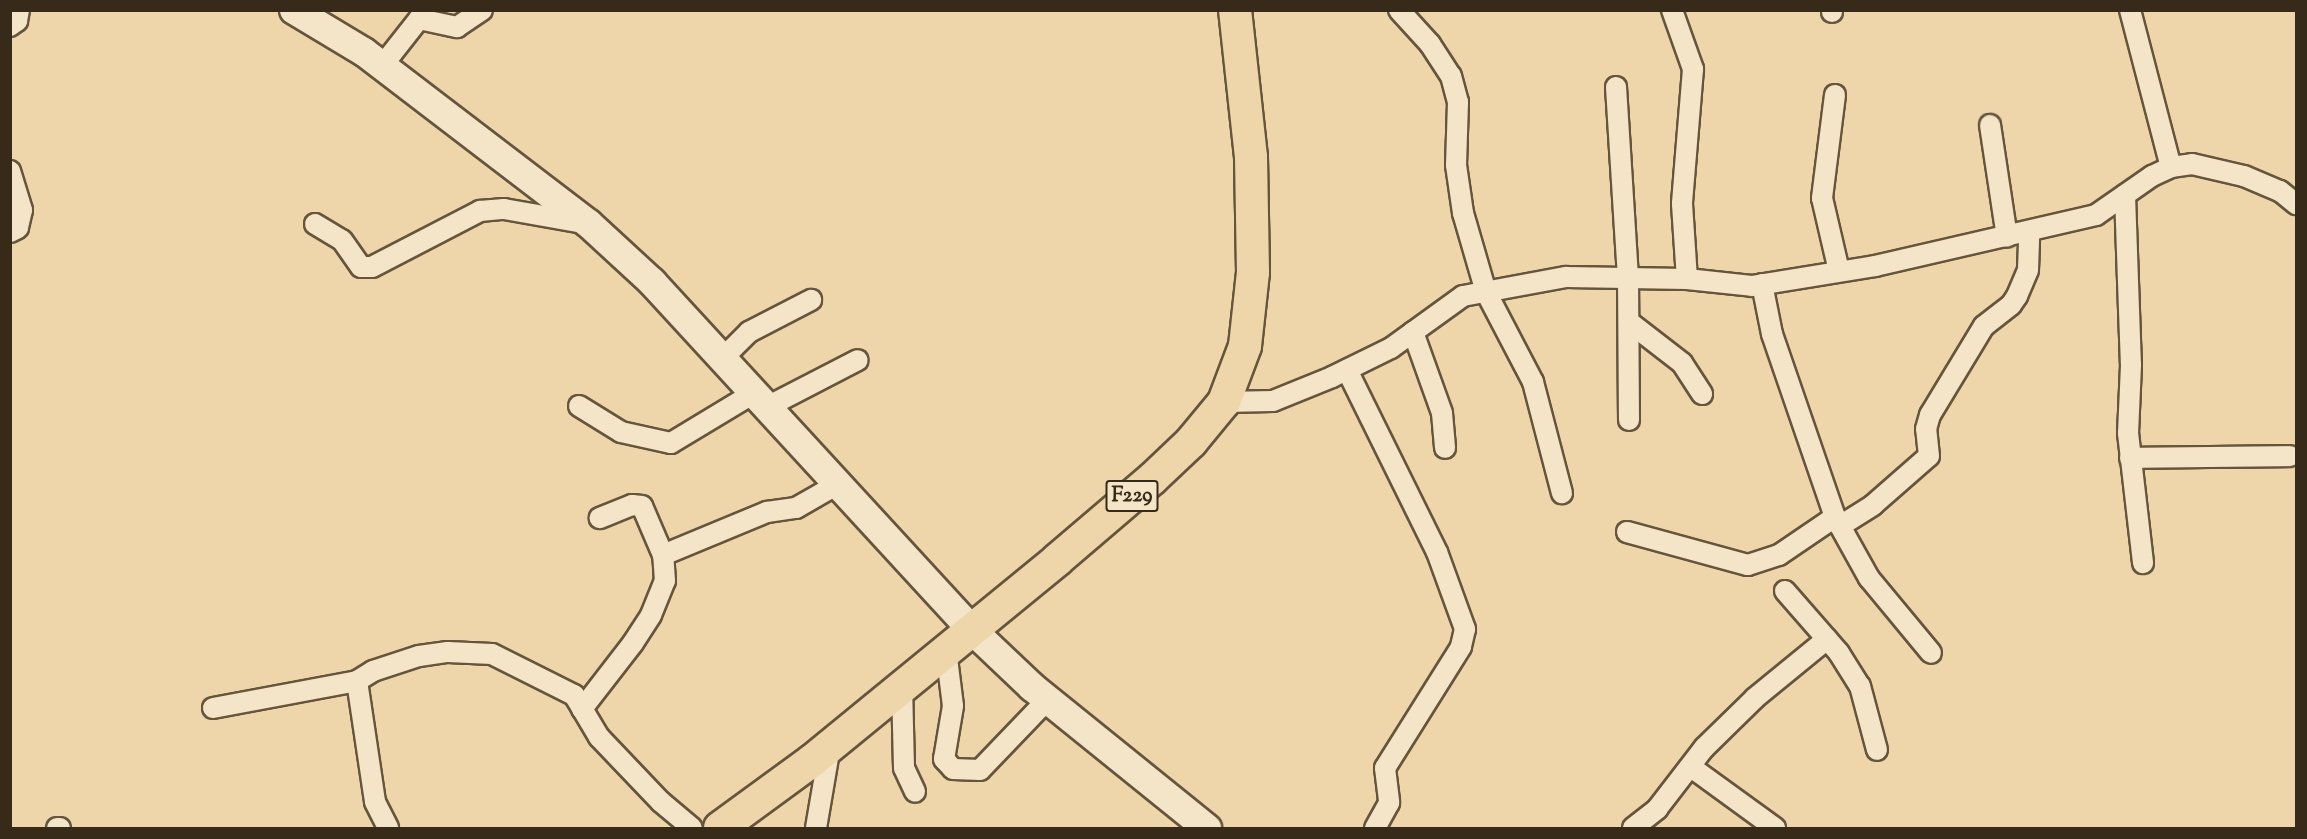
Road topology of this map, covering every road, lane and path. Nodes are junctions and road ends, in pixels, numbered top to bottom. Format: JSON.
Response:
{"nodes":[{"id":1,"x":19,"y":10,"type":"edge"},
{"id":2,"x":294,"y":10,"type":"edge"},
{"id":3,"x":482,"y":10,"type":"edge"},
{"id":4,"x":1235,"y":10,"type":"edge"},
{"id":5,"x":1400,"y":10,"type":"edge"},
{"id":6,"x":1672,"y":10,"type":"edge"},
{"id":7,"x":2130,"y":10,"type":"edge"},
{"id":8,"x":10,"y":26,"type":"edge"},
{"id":9,"x":382,"y":66,"type":"junction"},
{"id":10,"x":1616,"y":87,"type":"dead end"},
{"id":11,"x":1835,"y":95,"type":"dead end"},
{"id":12,"x":1990,"y":125,"type":"dead end"},
{"id":13,"x":2171,"y":167,"type":"junction"},
{"id":14,"x":10,"y":171,"type":"edge"},
{"id":15,"x":522,"y":171,"type":"junction"},
{"id":16,"x":2125,"y":195,"type":"junction"},
{"id":17,"x":2296,"y":204,"type":"edge"},
{"id":18,"x":522,"y":212,"type":"junction"},
{"id":19,"x":315,"y":224,"type":"dead end"},
{"id":20,"x":589,"y":224,"type":"junction"},
{"id":21,"x":10,"y":232,"type":"edge"},
{"id":22,"x":2029,"y":232,"type":"junction"},
{"id":23,"x":2007,"y":237,"type":"junction"},
{"id":24,"x":1839,"y":271,"type":"junction"},
{"id":25,"x":1628,"y":277,"type":"junction"},
{"id":26,"x":1687,"y":279,"type":"junction"},
{"id":27,"x":1762,"y":284,"type":"junction"},
{"id":28,"x":1486,"y":292,"type":"junction"},
{"id":29,"x":811,"y":300,"type":"dead end"},
{"id":30,"x":1629,"y":322,"type":"junction"},
{"id":31,"x":1413,"y":332,"type":"junction"},
{"id":32,"x":723,"y":358,"type":"junction"},
{"id":33,"x":858,"y":360,"type":"dead end"},
{"id":34,"x":1347,"y":370,"type":"junction"},
{"id":35,"x":1702,"y":394,"type":"dead end"},
{"id":36,"x":761,"y":400,"type":"junction"},
{"id":37,"x":1224,"y":402,"type":"junction"},
{"id":38,"x":579,"y":406,"type":"dead end"},
{"id":39,"x":1629,"y":420,"type":"dead end"},
{"id":40,"x":1445,"y":448,"type":"dead end"},
{"id":41,"x":2290,"y":456,"type":"dead end"},
{"id":42,"x":2130,"y":458,"type":"junction"},
{"id":43,"x":836,"y":485,"type":"junction"},
{"id":44,"x":1562,"y":493,"type":"dead end"},
{"id":45,"x":598,"y":518,"type":"dead end"},
{"id":46,"x":1837,"y":522,"type":"junction"},
{"id":47,"x":1627,"y":532,"type":"dead end"},
{"id":48,"x":663,"y":555,"type":"junction"},
{"id":49,"x":2142,"y":563,"type":"dead end"},
{"id":50,"x":1785,"y":591,"type":"dead end"},
{"id":51,"x":972,"y":630,"type":"junction"},
{"id":52,"x":1827,"y":639,"type":"junction"},
{"id":53,"x":946,"y":650,"type":"junction"},
{"id":54,"x":1931,"y":653,"type":"dead end"},
{"id":55,"x":357,"y":681,"type":"junction"},
{"id":56,"x":902,"y":686,"type":"junction"},
{"id":57,"x":1048,"y":699,"type":"junction"},
{"id":58,"x":213,"y":708,"type":"dead end"},
{"id":59,"x":582,"y":710,"type":"junction"},
{"id":60,"x":830,"y":746,"type":"junction"},
{"id":61,"x":1877,"y":750,"type":"dead end"},
{"id":62,"x":1691,"y":767,"type":"junction"},
{"id":63,"x":915,"y":792,"type":"dead end"},
{"id":64,"x":388,"y":828,"type":"edge"},
{"id":65,"x":692,"y":828,"type":"edge"},
{"id":66,"x":720,"y":828,"type":"edge"},
{"id":67,"x":816,"y":828,"type":"edge"},
{"id":68,"x":1207,"y":828,"type":"edge"},
{"id":69,"x":1375,"y":828,"type":"edge"},
{"id":70,"x":1633,"y":828,"type":"edge"},
{"id":71,"x":1775,"y":828,"type":"edge"}],
"edges":[{"from":1,"to":8,"type":"street"},
{"from":2,"to":9,"type":"main road"},
{"from":3,"to":9,"type":"street"},
{"from":4,"to":37,"type":"main road","number":"F229"},
{"from":5,"to":28,"type":"street"},
{"from":6,"to":26,"type":"street"},
{"from":7,"to":13,"type":"street"},
{"from":9,"to":15,"type":"main road"},
{"from":10,"to":25,"type":"street"},
{"from":11,"to":24,"type":"street"},
{"from":12,"to":23,"type":"street"},
{"from":13,"to":16,"type":"street"},
{"from":13,"to":17,"type":"street"},
{"from":14,"to":21,"type":"street"},
{"from":15,"to":18,"type":"street"},
{"from":15,"to":20,"type":"main road"},
{"from":16,"to":22,"type":"street"},
{"from":16,"to":42,"type":"street"},
{"from":18,"to":19,"type":"street"},
{"from":18,"to":20,"type":"street"},
{"from":20,"to":32,"type":"main road"},
{"from":22,"to":23,"type":"street"},
{"from":22,"to":46,"type":"street"},
{"from":23,"to":24,"type":"street"},
{"from":24,"to":27,"type":"street"},
{"from":25,"to":26,"type":"street"},
{"from":25,"to":28,"type":"street"},
{"from":25,"to":30,"type":"street"},
{"from":26,"to":27,"type":"street"},
{"from":27,"to":46,"type":"street"},
{"from":28,"to":31,"type":"street"},
{"from":28,"to":44,"type":"street"},
{"from":29,"to":32,"type":"street"},
{"from":30,"to":35,"type":"street"},
{"from":30,"to":39,"type":"street"},
{"from":31,"to":34,"type":"street"},
{"from":31,"to":40,"type":"street"},
{"from":32,"to":36,"type":"main road"},
{"from":33,"to":36,"type":"street"},
{"from":34,"to":37,"type":"street"},
{"from":34,"to":69,"type":"street"},
{"from":36,"to":38,"type":"street"},
{"from":36,"to":43,"type":"main road"},
{"from":37,"to":51,"type":"main road","number":"F229"},
{"from":41,"to":42,"type":"street"},
{"from":42,"to":49,"type":"street"},
{"from":43,"to":48,"type":"street"},
{"from":43,"to":51,"type":"main road"},
{"from":45,"to":48,"type":"street"},
{"from":46,"to":47,"type":"street"},
{"from":46,"to":54,"type":"street"},
{"from":48,"to":59,"type":"street"},
{"from":50,"to":52,"type":"street"},
{"from":51,"to":53,"type":"main road","number":"F229"},
{"from":51,"to":57,"type":"main road"},
{"from":52,"to":61,"type":"street"},
{"from":52,"to":62,"type":"street"},
{"from":53,"to":56,"type":"main road","number":"F229"},
{"from":53,"to":57,"type":"street"},
{"from":55,"to":58,"type":"street"},
{"from":55,"to":59,"type":"street"},
{"from":55,"to":64,"type":"street"},
{"from":56,"to":60,"type":"main road","number":"F229"},
{"from":56,"to":63,"type":"street"},
{"from":57,"to":68,"type":"main road"},
{"from":59,"to":65,"type":"street"},
{"from":60,"to":66,"type":"main road","number":"F229"},
{"from":60,"to":67,"type":"street"},
{"from":62,"to":70,"type":"street"},
{"from":62,"to":71,"type":"street"}]}
